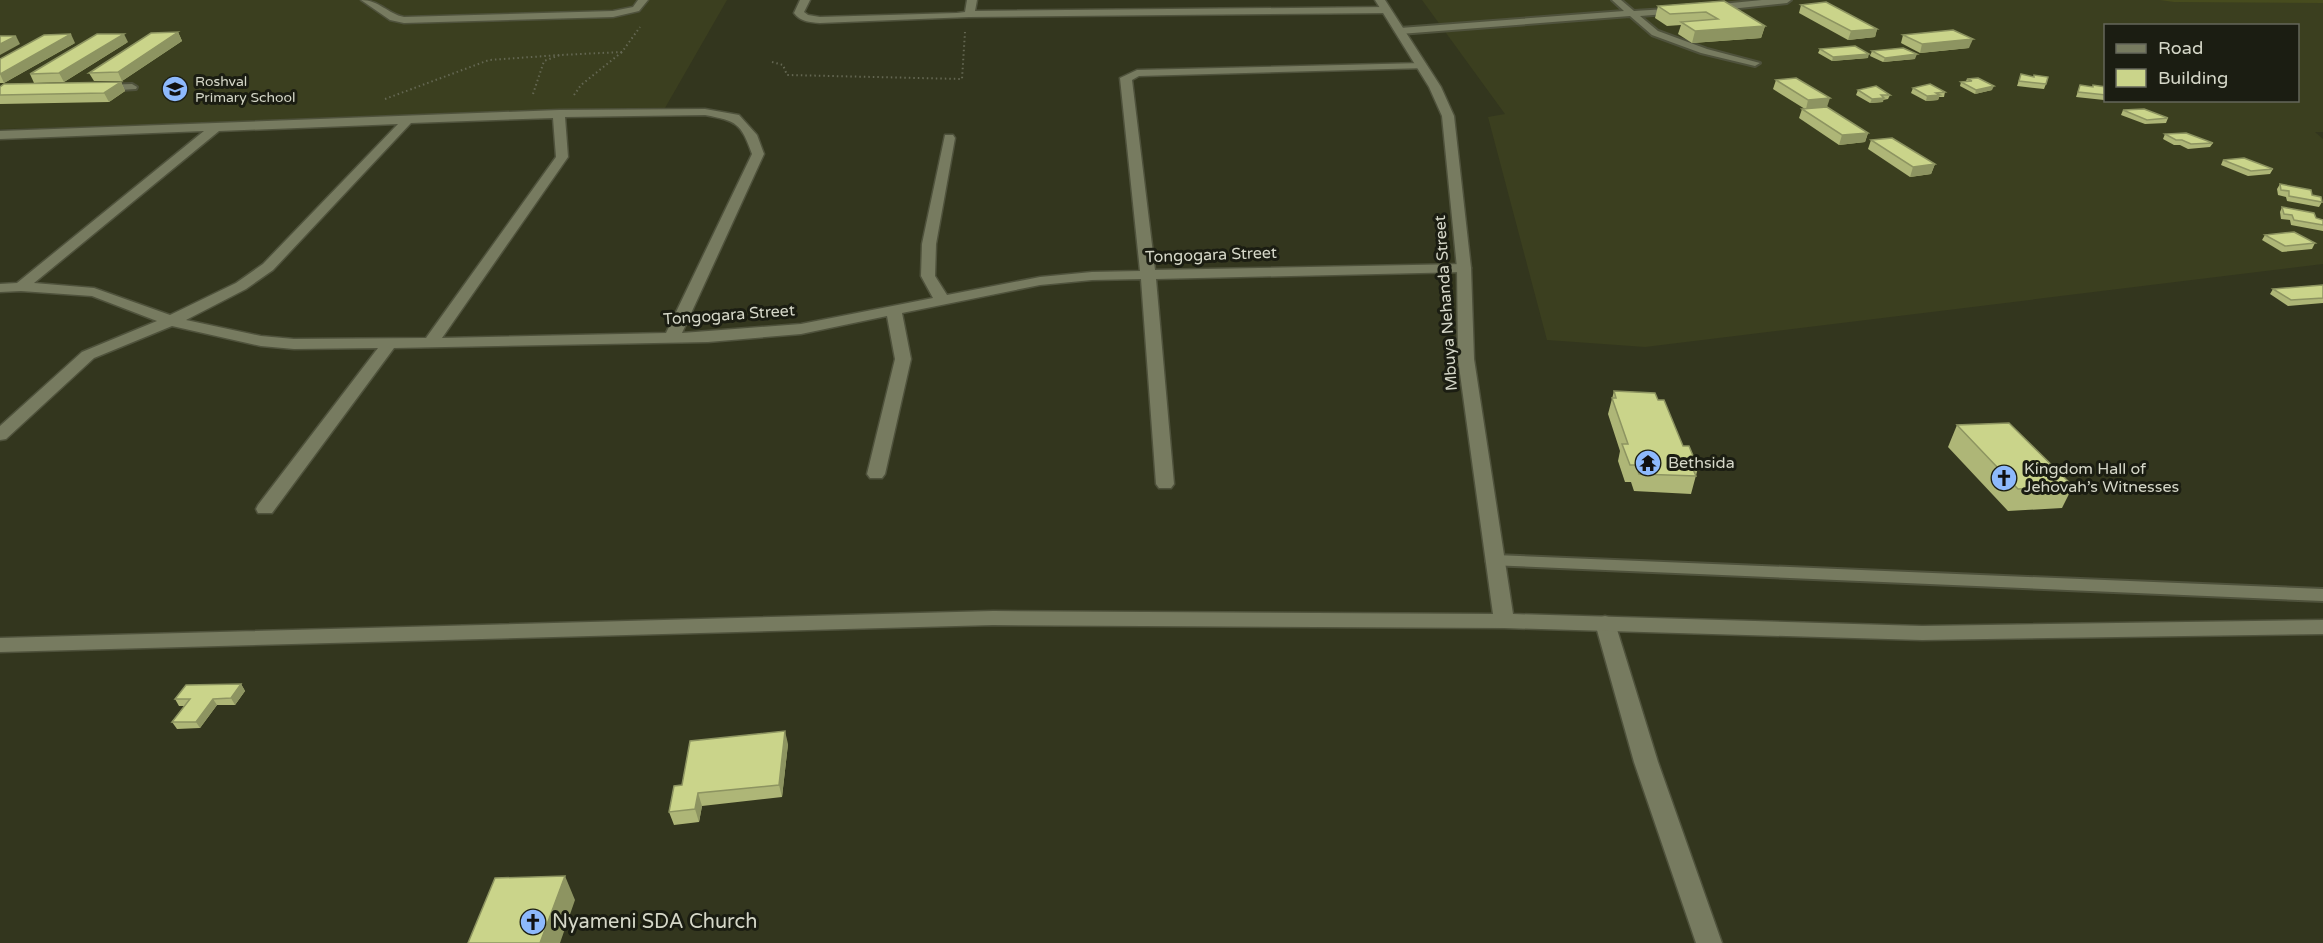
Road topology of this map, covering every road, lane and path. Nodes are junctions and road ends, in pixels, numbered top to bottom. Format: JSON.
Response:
{"nodes":[{"id":1,"x":366,"y":0,"type":"edge"},
{"id":2,"x":643,"y":0,"type":"edge"},
{"id":3,"x":805,"y":0,"type":"edge"},
{"id":4,"x":972,"y":0,"type":"edge"},
{"id":5,"x":1616,"y":0,"type":"edge"},
{"id":6,"x":1787,"y":0,"type":"edge"},
{"id":7,"x":1383,"y":5,"type":"edge"},
{"id":8,"x":1703,"y":8,"type":"edge"},
{"id":9,"x":636,"y":9,"type":"junction"},
{"id":10,"x":1692,"y":9,"type":"edge"},
{"id":11,"x":969,"y":14,"type":"junction"},
{"id":12,"x":1634,"y":14,"type":"junction"},
{"id":13,"x":1400,"y":31,"type":"junction"},
{"id":14,"x":622,"y":52,"type":"junction"},
{"id":15,"x":560,"y":55,"type":"junction"},
{"id":16,"x":772,"y":62,"type":"dead end"},
{"id":17,"x":1755,"y":63,"type":"dead end"},
{"id":18,"x":1422,"y":66,"type":"junction"},
{"id":19,"x":132,"y":87,"type":"dead end"},
{"id":20,"x":96,"y":88,"type":"edge"},
{"id":21,"x":380,"y":101,"type":"dead end"},
{"id":22,"x":559,"y":114,"type":"junction"},
{"id":23,"x":525,"y":115,"type":"junction"},
{"id":24,"x":408,"y":120,"type":"junction"},
{"id":25,"x":216,"y":128,"type":"junction"},
{"id":26,"x":0,"y":135,"type":"edge"},
{"id":27,"x":949,"y":138,"type":"dead end"},
{"id":28,"x":1464,"y":268,"type":"junction"},
{"id":29,"x":1148,"y":276,"type":"junction"},
{"id":30,"x":21,"y":287,"type":"junction"},
{"id":31,"x":0,"y":288,"type":"edge"},
{"id":32,"x":943,"y":302,"type":"junction"},
{"id":33,"x":894,"y":311,"type":"junction"},
{"id":34,"x":171,"y":321,"type":"junction"},
{"id":35,"x":672,"y":338,"type":"junction"},
{"id":36,"x":431,"y":343,"type":"junction"},
{"id":37,"x":390,"y":344,"type":"junction"},
{"id":38,"x":0,"y":435,"type":"edge"},
{"id":39,"x":876,"y":474,"type":"dead end"},
{"id":40,"x":1165,"y":484,"type":"dead end"},
{"id":41,"x":265,"y":509,"type":"dead end"},
{"id":42,"x":1495,"y":561,"type":"junction"},
{"id":43,"x":2323,"y":595,"type":"edge"},
{"id":44,"x":1504,"y":621,"type":"junction"},
{"id":45,"x":1605,"y":623,"type":"junction"},
{"id":46,"x":2323,"y":627,"type":"edge"},
{"id":47,"x":0,"y":645,"type":"edge"},
{"id":48,"x":1709,"y":943,"type":"edge"}],
"edges":[{"from":1,"to":9,"type":"street"},
{"from":2,"to":9,"type":"street"},
{"from":3,"to":11,"type":"street"},
{"from":4,"to":11,"type":"street"},
{"from":5,"to":12,"type":"lane"},
{"from":6,"to":8,"type":"lane"},
{"from":7,"to":11,"type":"street"},
{"from":7,"to":13,"type":"street","name":"Mbuya Nehanda Street"},
{"from":9,"to":14,"type":"path"},
{"from":10,"to":12,"type":"lane"},
{"from":11,"to":16,"type":"path"},
{"from":12,"to":13,"type":"lane"},
{"from":12,"to":17,"type":"lane"},
{"from":13,"to":18,"type":"street","name":"Mbuya Nehanda Street"},
{"from":14,"to":15,"type":"path"},
{"from":14,"to":22,"type":"path"},
{"from":15,"to":21,"type":"path"},
{"from":15,"to":23,"type":"path"},
{"from":18,"to":28,"type":"street","name":"Mbuya Nehanda Street"},
{"from":18,"to":29,"type":"street"},
{"from":19,"to":20,"type":"lane"},
{"from":22,"to":23,"type":"street"},
{"from":22,"to":35,"type":"street"},
{"from":22,"to":36,"type":"street"},
{"from":23,"to":24,"type":"street"},
{"from":24,"to":25,"type":"street"},
{"from":24,"to":34,"type":"street"},
{"from":25,"to":26,"type":"street"},
{"from":25,"to":30,"type":"street"},
{"from":27,"to":32,"type":"street"},
{"from":28,"to":29,"type":"street","name":"Tongogara Street"},
{"from":28,"to":42,"type":"street","name":"Mbuya Nehanda Street"},
{"from":29,"to":32,"type":"street","name":"Tongogara Street"},
{"from":29,"to":40,"type":"street"},
{"from":30,"to":31,"type":"street","name":"Tongogara Street"},
{"from":30,"to":34,"type":"street","name":"Tongogara Street"},
{"from":32,"to":33,"type":"street","name":"Tongogara Street"},
{"from":33,"to":35,"type":"street","name":"Tongogara Street"},
{"from":33,"to":39,"type":"street"},
{"from":34,"to":37,"type":"street","name":"Tongogara Street"},
{"from":34,"to":38,"type":"street"},
{"from":35,"to":36,"type":"street","name":"Tongogara Street"},
{"from":36,"to":37,"type":"street","name":"Tongogara Street"},
{"from":37,"to":41,"type":"street"},
{"from":42,"to":43,"type":"lane"},
{"from":42,"to":44,"type":"street","name":"Mbuya Nehanda Street"},
{"from":44,"to":45,"type":"street"},
{"from":44,"to":47,"type":"street"},
{"from":45,"to":46,"type":"street"},
{"from":45,"to":48,"type":"street"}]}
